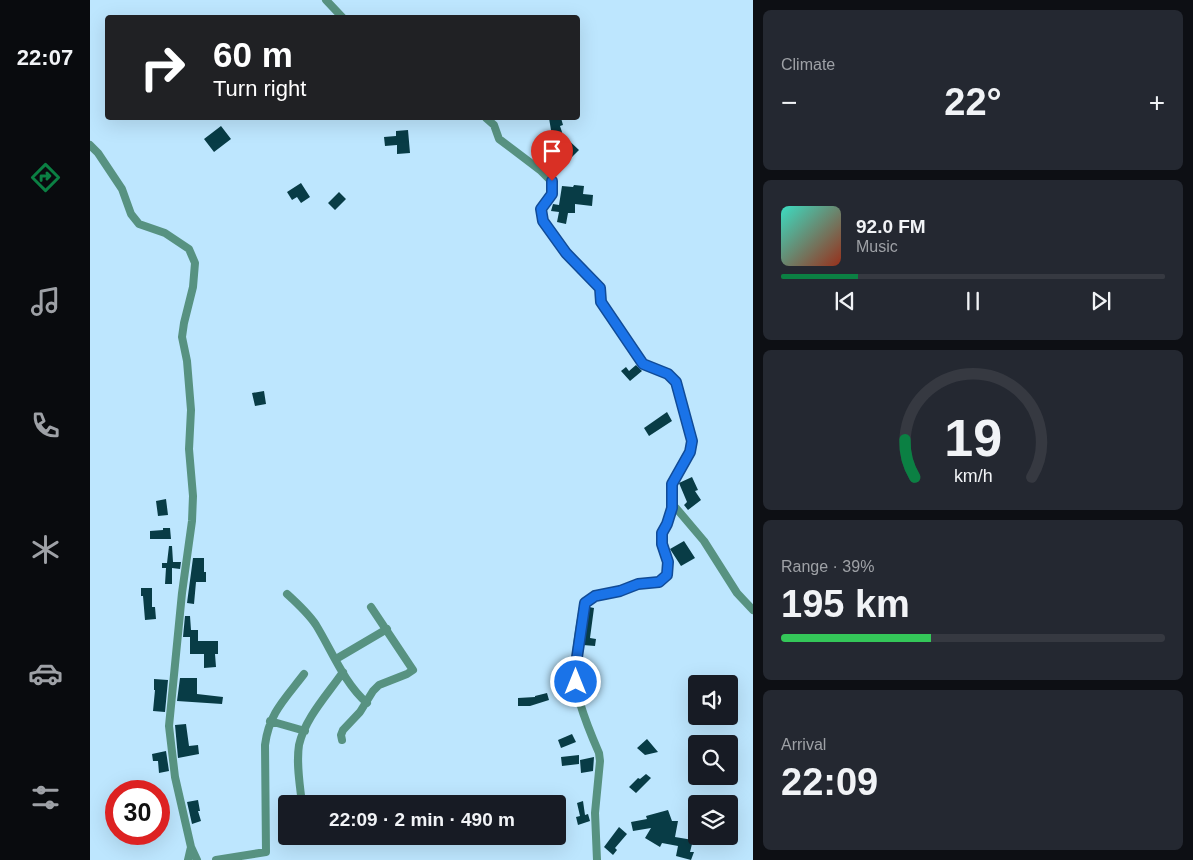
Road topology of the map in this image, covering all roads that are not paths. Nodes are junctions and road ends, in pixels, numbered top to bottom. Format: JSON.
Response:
{"nodes":[{"id":1,"x":326,"y":0,"type":"edge"},
{"id":2,"x":340,"y":15,"type":"edge"},
{"id":3,"x":488,"y":120,"type":"edge"},
{"id":4,"x":90,"y":145,"type":"edge"},
{"id":5,"x":672,"y":508,"type":"junction"},
{"id":6,"x":287,"y":594,"type":"dead end"},
{"id":7,"x":371,"y":607,"type":"dead end"},
{"id":8,"x":753,"y":610,"type":"edge"},
{"id":9,"x":387,"y":629,"type":"junction"},
{"id":10,"x":336,"y":659,"type":"junction"},
{"id":11,"x":343,"y":672,"type":"junction"},
{"id":12,"x":304,"y":674,"type":"dead end"},
{"id":13,"x":367,"y":703,"type":"junction"},
{"id":14,"x":270,"y":721,"type":"junction"},
{"id":15,"x":305,"y":731,"type":"junction"},
{"id":16,"x":342,"y":740,"type":"dead end"},
{"id":17,"x":301,"y":795,"type":"edge"},
{"id":18,"x":191,"y":847,"type":"junction"},
{"id":19,"x":256,"y":857,"type":"edge"},
{"id":20,"x":188,"y":860,"type":"edge"},
{"id":21,"x":197,"y":860,"type":"edge"},
{"id":22,"x":216,"y":860,"type":"edge"},
{"id":23,"x":597,"y":860,"type":"edge"}],
"edges":[{"from":1,"to":2,"type":"street"},
{"from":3,"to":5,"type":"street"},
{"from":4,"to":18,"type":"street"},
{"from":5,"to":8,"type":"street"},
{"from":5,"to":23,"type":"street"},
{"from":6,"to":10,"type":"street"},
{"from":7,"to":9,"type":"street"},
{"from":9,"to":10,"type":"street"},
{"from":9,"to":13,"type":"street"},
{"from":10,"to":11,"type":"street"},
{"from":11,"to":13,"type":"street"},
{"from":11,"to":15,"type":"street"},
{"from":12,"to":14,"type":"street"},
{"from":13,"to":16,"type":"street"},
{"from":14,"to":15,"type":"street"},
{"from":14,"to":19,"type":"street"},
{"from":15,"to":17,"type":"street"},
{"from":18,"to":20,"type":"street"},
{"from":18,"to":21,"type":"street"},
{"from":19,"to":22,"type":"street"}]}
